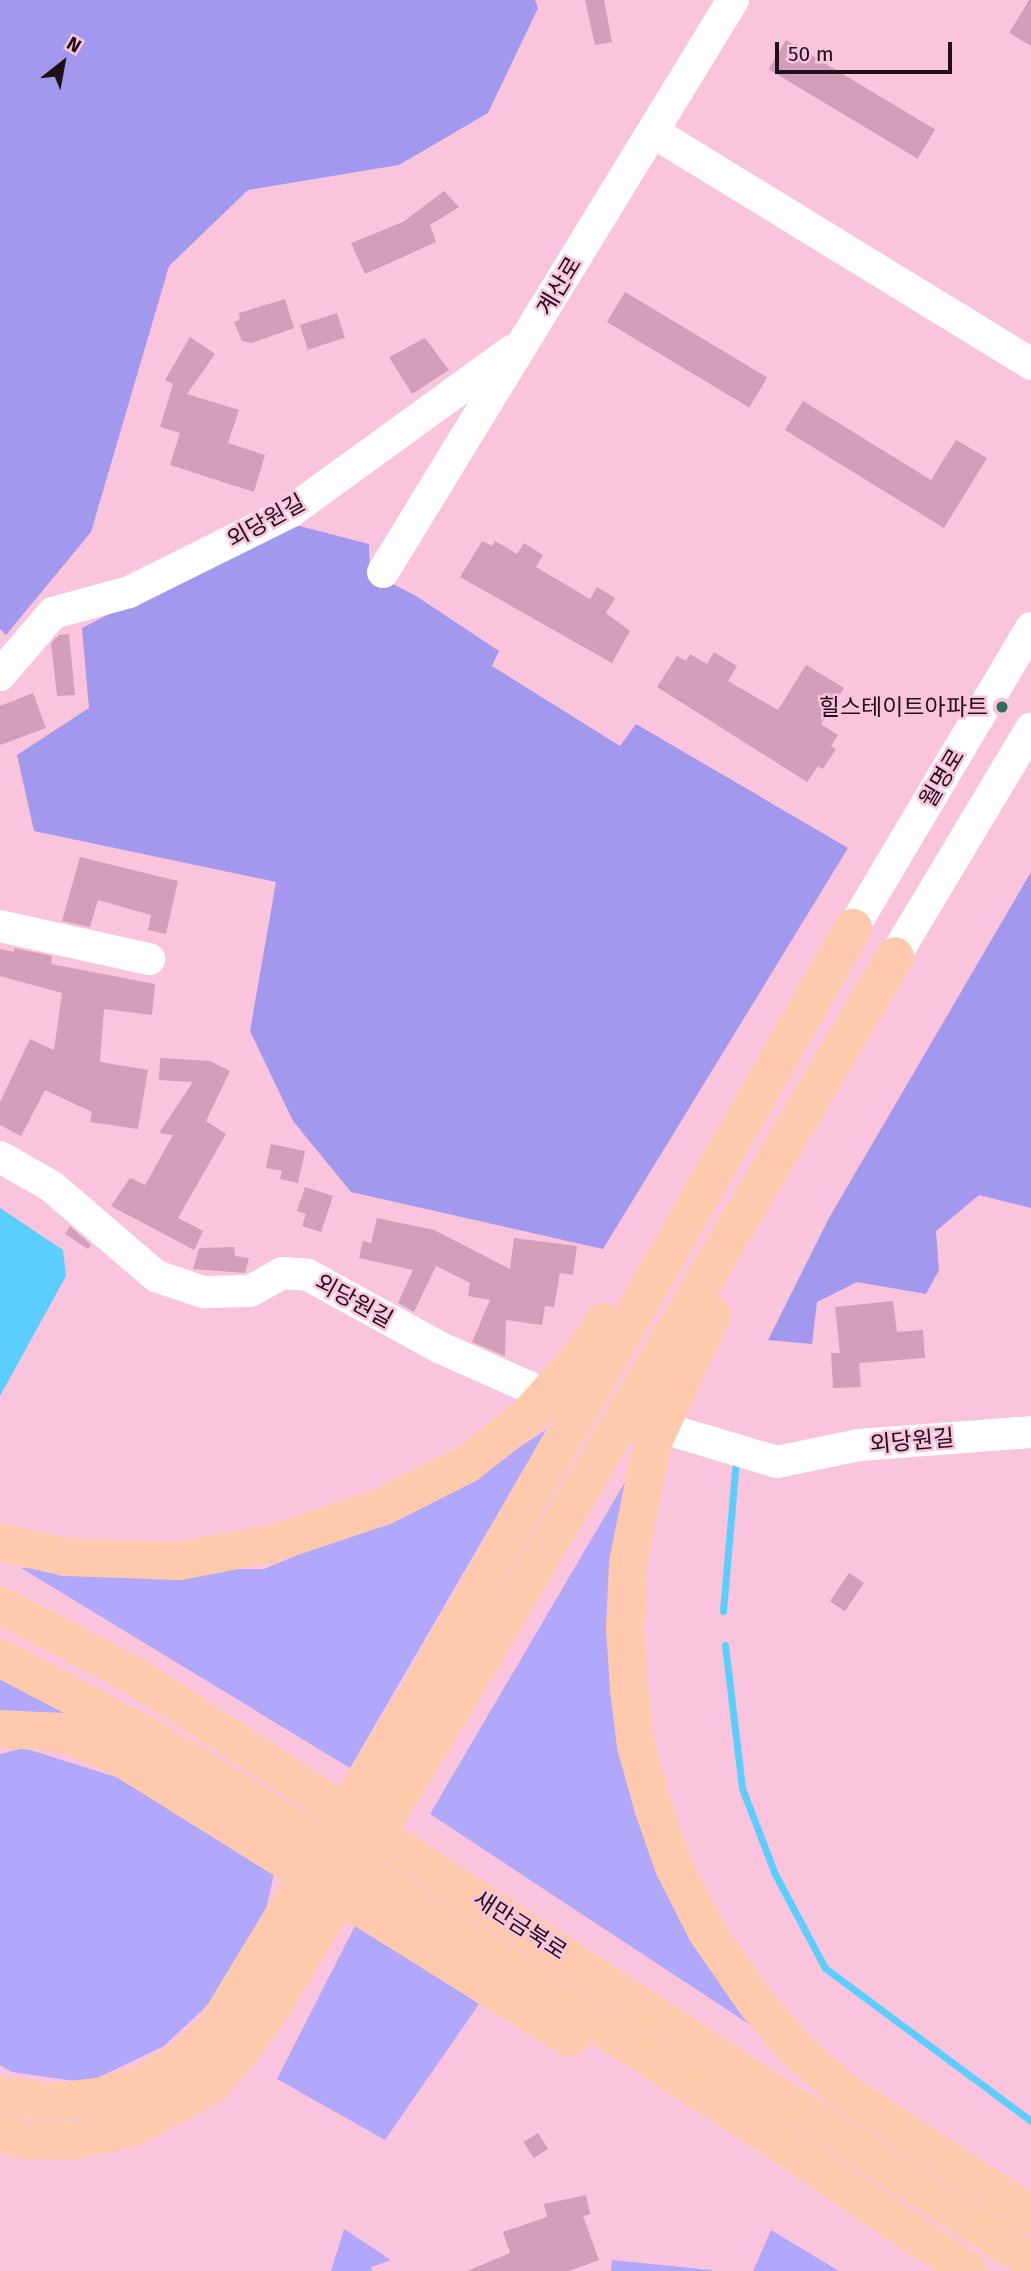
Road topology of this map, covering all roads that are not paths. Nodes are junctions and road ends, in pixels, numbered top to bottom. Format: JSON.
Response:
{"nodes":[{"id":1,"x":733,"y":0,"type":"edge"},
{"id":2,"x":653,"y":132,"type":"junction"},
{"id":3,"x":525,"y":342,"type":"junction"},
{"id":4,"x":1031,"y":363,"type":"edge"},
{"id":5,"x":383,"y":572,"type":"dead end"},
{"id":6,"x":1031,"y":628,"type":"edge"},
{"id":7,"x":0,"y":675,"type":"edge"},
{"id":8,"x":1031,"y":729,"type":"edge"},
{"id":9,"x":0,"y":926,"type":"edge"},
{"id":10,"x":853,"y":928,"type":"junction"},
{"id":11,"x":895,"y":956,"type":"junction"},
{"id":12,"x":149,"y":959,"type":"dead end"},
{"id":13,"x":0,"y":1157,"type":"edge"},
{"id":14,"x":533,"y":1389,"type":"dead end"},
{"id":15,"x":673,"y":1431,"type":"dead end"},
{"id":16,"x":1031,"y":1432,"type":"edge"},
{"id":17,"x":0,"y":1542,"type":"edge"},
{"id":18,"x":0,"y":1605,"type":"edge"},
{"id":19,"x":0,"y":1658,"type":"edge"},
{"id":20,"x":438,"y":1697,"type":"junction"},
{"id":21,"x":0,"y":1730,"type":"edge"},
{"id":22,"x":278,"y":1961,"type":"junction"},
{"id":23,"x":0,"y":2095,"type":"edge"},
{"id":24,"x":0,"y":2133,"type":"edge"},
{"id":25,"x":1031,"y":2215,"type":"edge"},
{"id":26,"x":1031,"y":2261,"type":"edge"},
{"id":27,"x":945,"y":2271,"type":"edge"},
{"id":28,"x":968,"y":2271,"type":"edge"}],
"edges":[{"from":1,"to":2,"type":"street","name":"계산로"},
{"from":2,"to":3,"type":"street","name":"계산로"},
{"from":2,"to":4,"type":"street"},
{"from":3,"to":5,"type":"street","name":"계산로"},
{"from":3,"to":7,"type":"street","name":"외당원길"},
{"from":6,"to":10,"type":"street","name":"월명로"},
{"from":8,"to":11,"type":"street"},
{"from":9,"to":12,"type":"street"},
{"from":10,"to":17,"type":"highway"},
{"from":10,"to":20,"type":"highway"},
{"from":11,"to":20,"type":"highway"},
{"from":11,"to":25,"type":"highway"},
{"from":13,"to":14,"type":"street","name":"외당원길"},
{"from":15,"to":16,"type":"street","name":"외당원길"},
{"from":18,"to":26,"type":"highway","name":"새만금북로"},
{"from":19,"to":28,"type":"highway","name":"새만금북로"},
{"from":20,"to":22,"type":"highway"},
{"from":21,"to":27,"type":"highway"},
{"from":22,"to":23,"type":"highway"},
{"from":22,"to":24,"type":"highway"}]}
